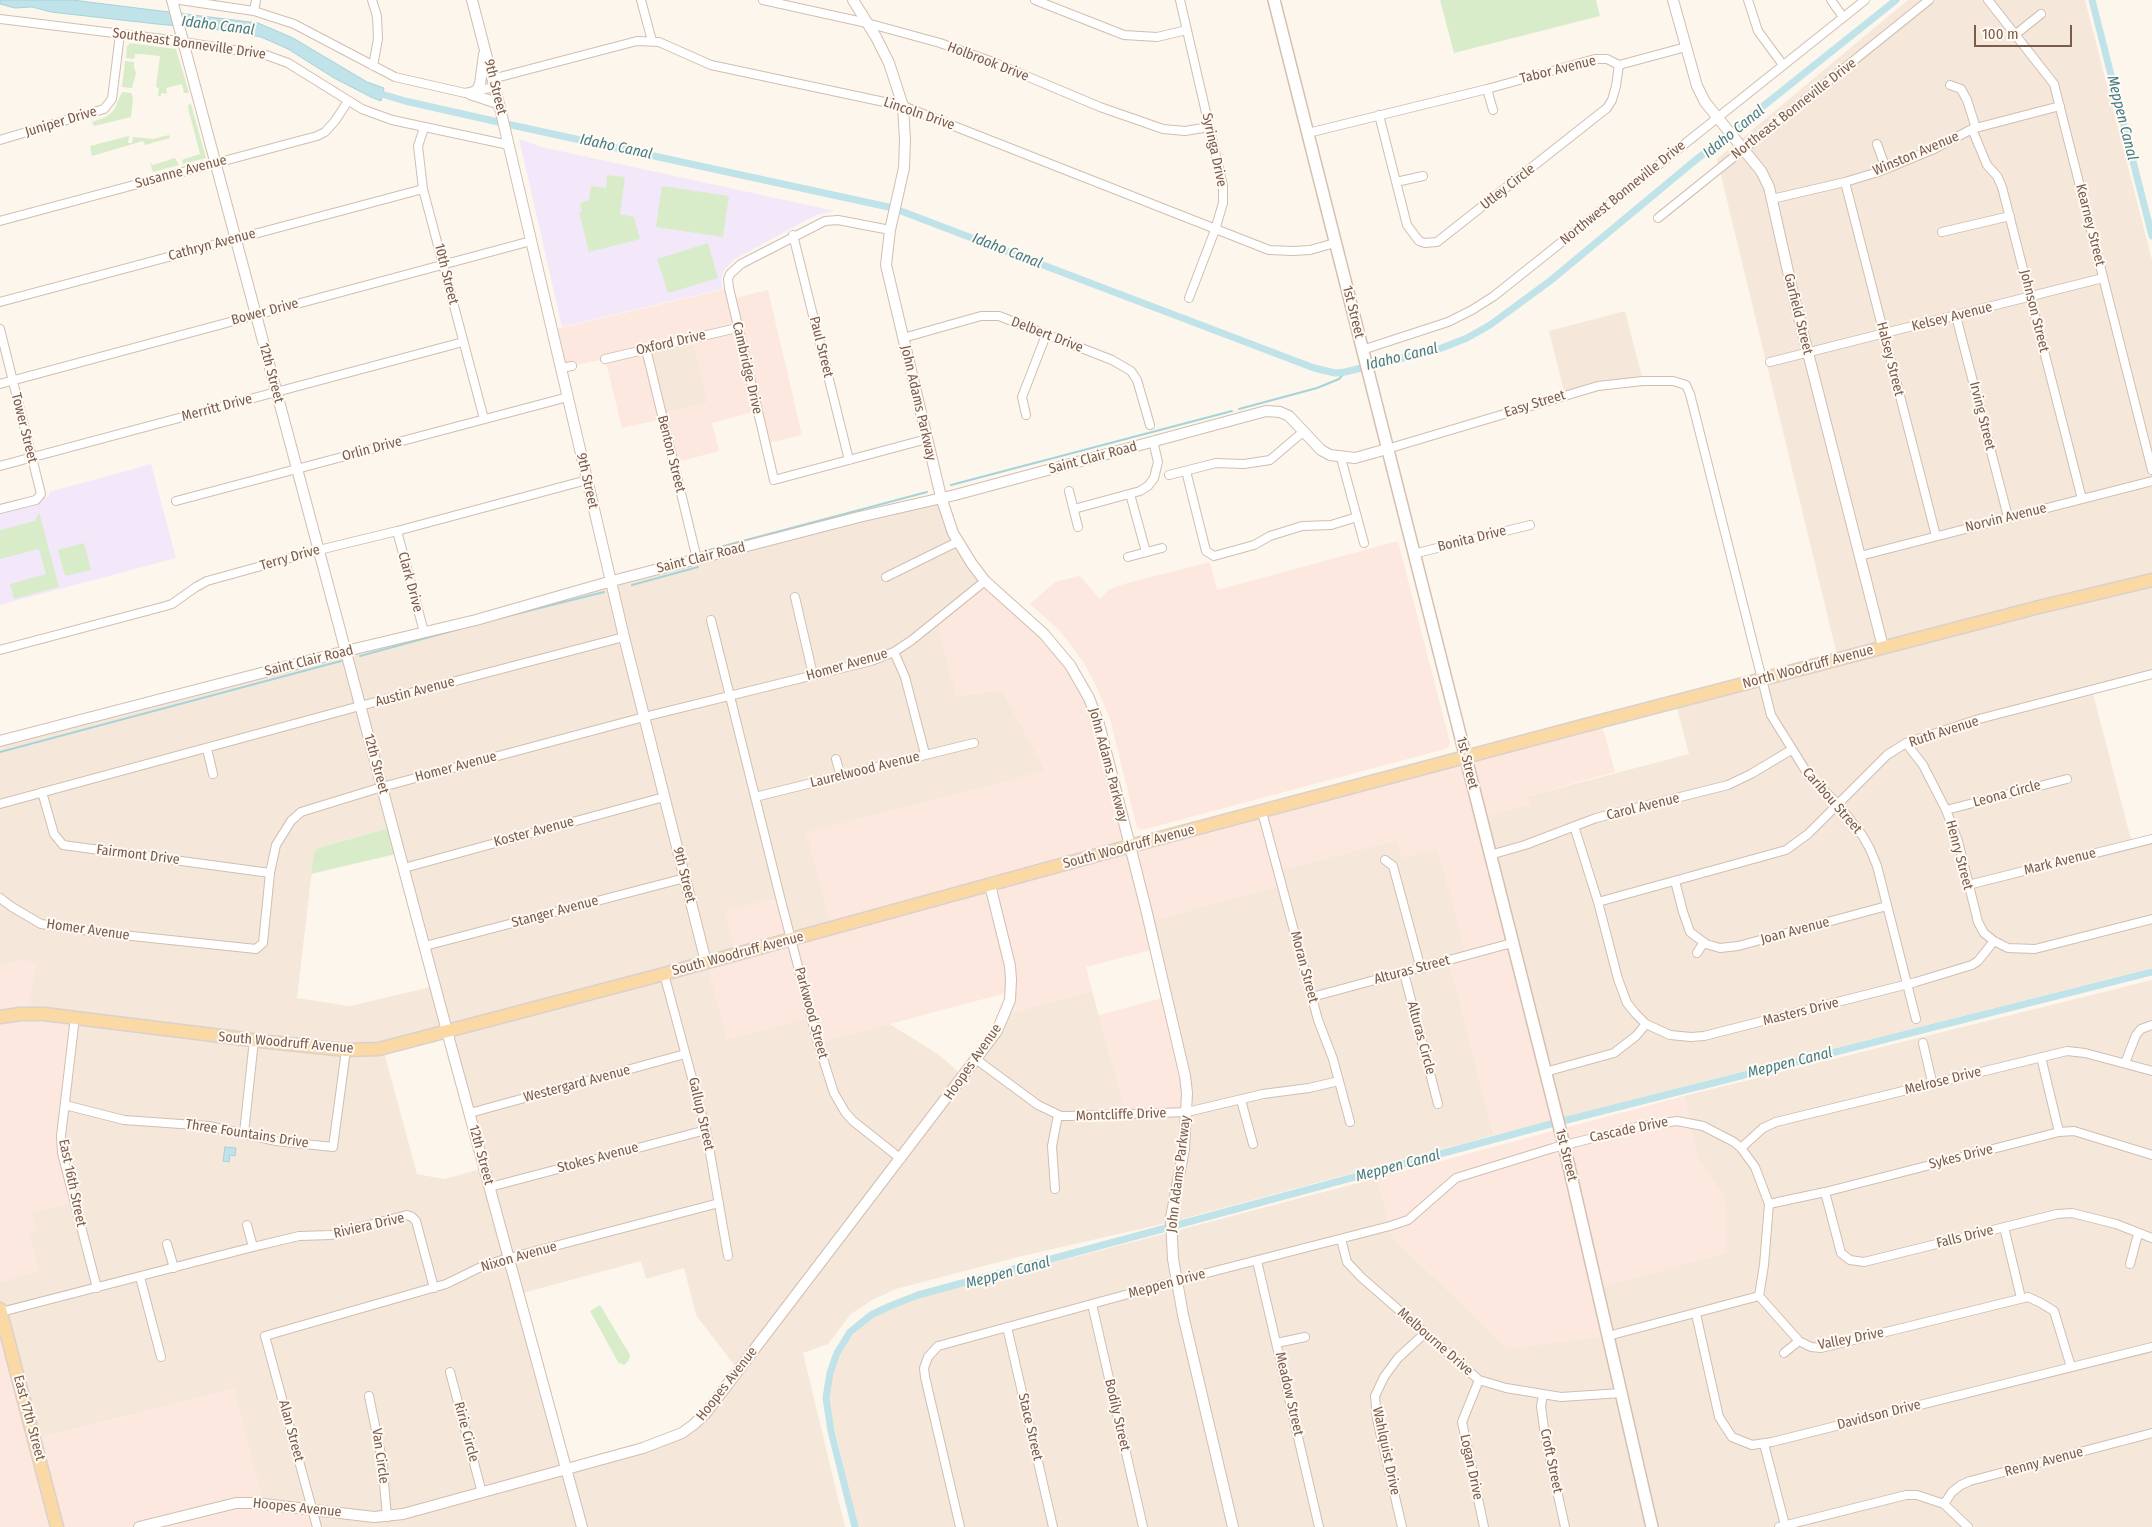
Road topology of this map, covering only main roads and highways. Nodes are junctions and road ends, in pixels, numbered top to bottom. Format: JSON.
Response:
{"nodes":[{"id":1,"x":1274,"y":0,"type":"edge"},
{"id":2,"x":2152,"y":580,"type":"edge"},
{"id":3,"x":1465,"y":758,"type":"junction"},
{"id":4,"x":0,"y":1017,"type":"edge"},
{"id":5,"x":0,"y":1311,"type":"edge"},
{"id":6,"x":57,"y":1527,"type":"edge"},
{"id":7,"x":1652,"y":1527,"type":"edge"}],
"edges":[{"from":1,"to":3,"type":"main road","name":"1st Street"},
{"from":2,"to":3,"type":"main road","name":"North Woodruff Avenue"},
{"from":3,"to":4,"type":"main road","name":"South Woodruff Avenue"},
{"from":3,"to":7,"type":"main road","name":"1st Street"},
{"from":5,"to":6,"type":"main road","name":"East 17th Street"}]}
